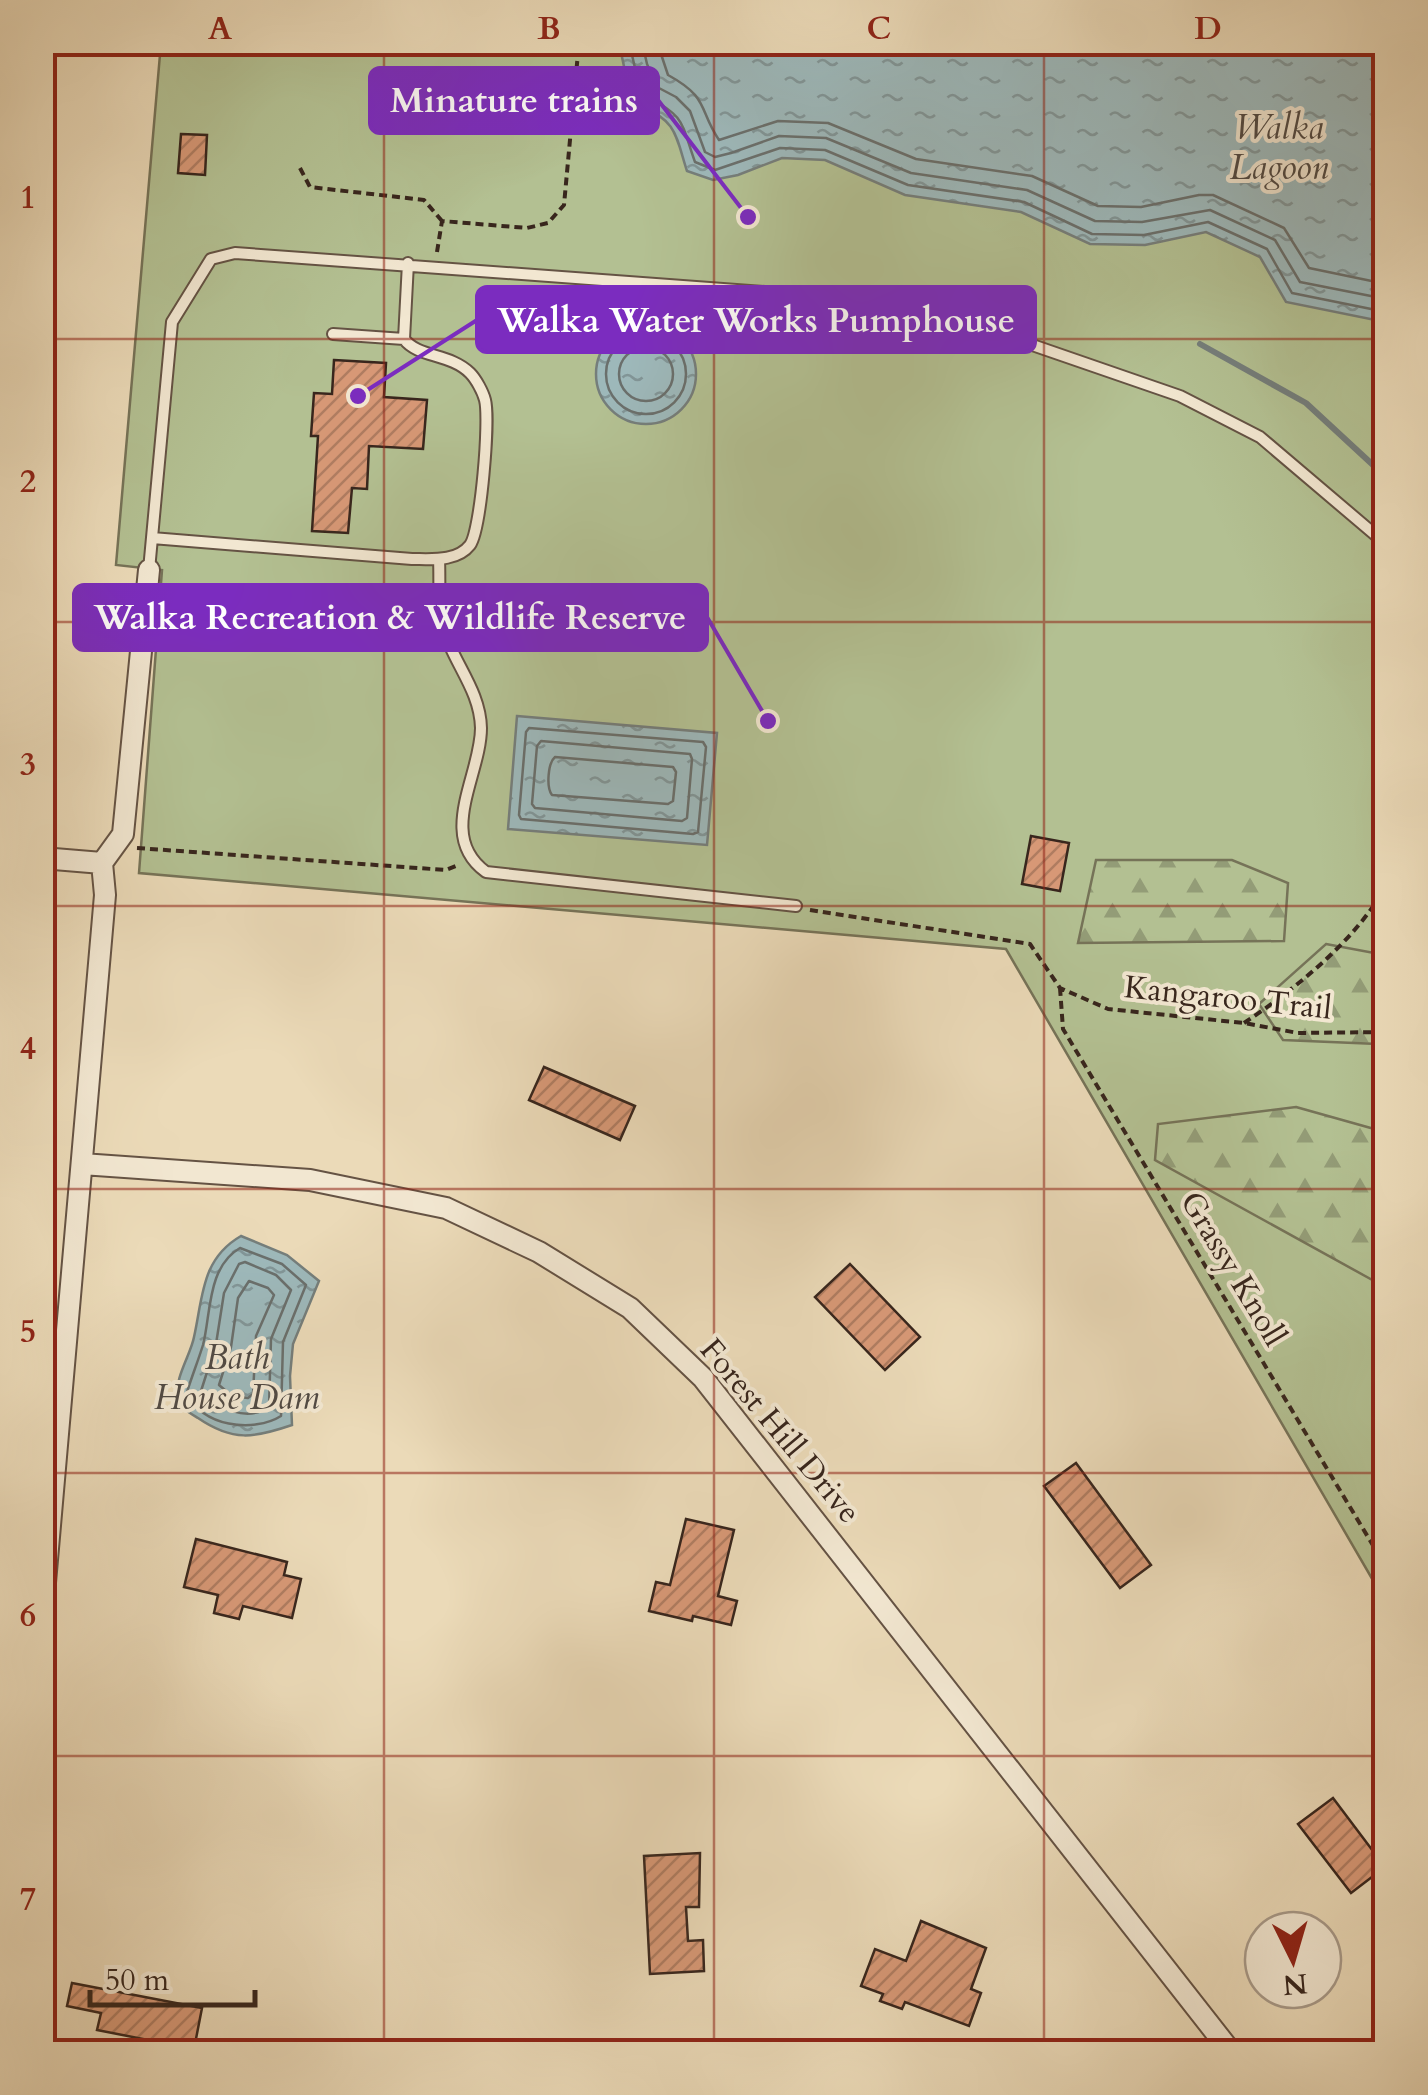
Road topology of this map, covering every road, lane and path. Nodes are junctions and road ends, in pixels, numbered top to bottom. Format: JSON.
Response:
{"nodes":[{"id":1,"x":579,"y":42,"type":"edge"},
{"id":2,"x":300,"y":168,"type":"dead end"},
{"id":3,"x":442,"y":220,"type":"junction"},
{"id":4,"x":408,"y":263,"type":"junction"},
{"id":5,"x":436,"y":265,"type":"junction"},
{"id":6,"x":557,"y":298,"type":"dead end"},
{"id":7,"x":557,"y":305,"type":"dead end"},
{"id":8,"x":332,"y":334,"type":"dead end"},
{"id":9,"x":404,"y":338,"type":"junction"},
{"id":10,"x":152,"y":538,"type":"junction"},
{"id":11,"x":1386,"y":544,"type":"edge"},
{"id":12,"x":438,"y":559,"type":"junction"},
{"id":13,"x":150,"y":570,"type":"joint"},
{"id":14,"x":117,"y":846,"type":"junction"},
{"id":15,"x":42,"y":858,"type":"edge"},
{"id":16,"x":470,"y":860,"type":"junction"},
{"id":17,"x":102,"y":863,"type":"junction"},
{"id":18,"x":1386,"y":885,"type":"edge"},
{"id":19,"x":796,"y":906,"type":"joint"},
{"id":20,"x":1060,"y":988,"type":"junction"},
{"id":21,"x":1244,"y":1023,"type":"junction"},
{"id":22,"x":1386,"y":1032,"type":"edge"},
{"id":23,"x":82,"y":1164,"type":"junction"},
{"id":24,"x":1386,"y":1567,"type":"edge"},
{"id":25,"x":42,"y":1617,"type":"edge"},
{"id":26,"x":1231,"y":2052,"type":"edge"}],
"edges":[{"from":1,"to":3,"type":"path"},
{"from":2,"to":3,"type":"path"},
{"from":3,"to":5,"type":"path"},
{"from":4,"to":5,"type":"lane"},
{"from":4,"to":9,"type":"lane"},
{"from":4,"to":10,"type":"lane"},
{"from":5,"to":11,"type":"lane"},
{"from":6,"to":7,"type":"path"},
{"from":8,"to":9,"type":"lane"},
{"from":9,"to":12,"type":"lane"},
{"from":10,"to":12,"type":"lane"},
{"from":10,"to":13,"type":"lane"},
{"from":12,"to":16,"type":"lane"},
{"from":13,"to":14,"type":"street"},
{"from":14,"to":16,"type":"path"},
{"from":14,"to":17,"type":"street"},
{"from":15,"to":17,"type":"street"},
{"from":16,"to":19,"type":"lane"},
{"from":17,"to":23,"type":"street"},
{"from":18,"to":21,"type":"path"},
{"from":19,"to":20,"type":"path"},
{"from":20,"to":21,"type":"path","name":"Kangaroo Trail"},
{"from":20,"to":24,"type":"path","name":"Grassy Knoll"},
{"from":21,"to":22,"type":"path","name":"Kangaroo Trail"},
{"from":23,"to":25,"type":"street"},
{"from":23,"to":26,"type":"street","name":"Forest Hill Drive"}]}
